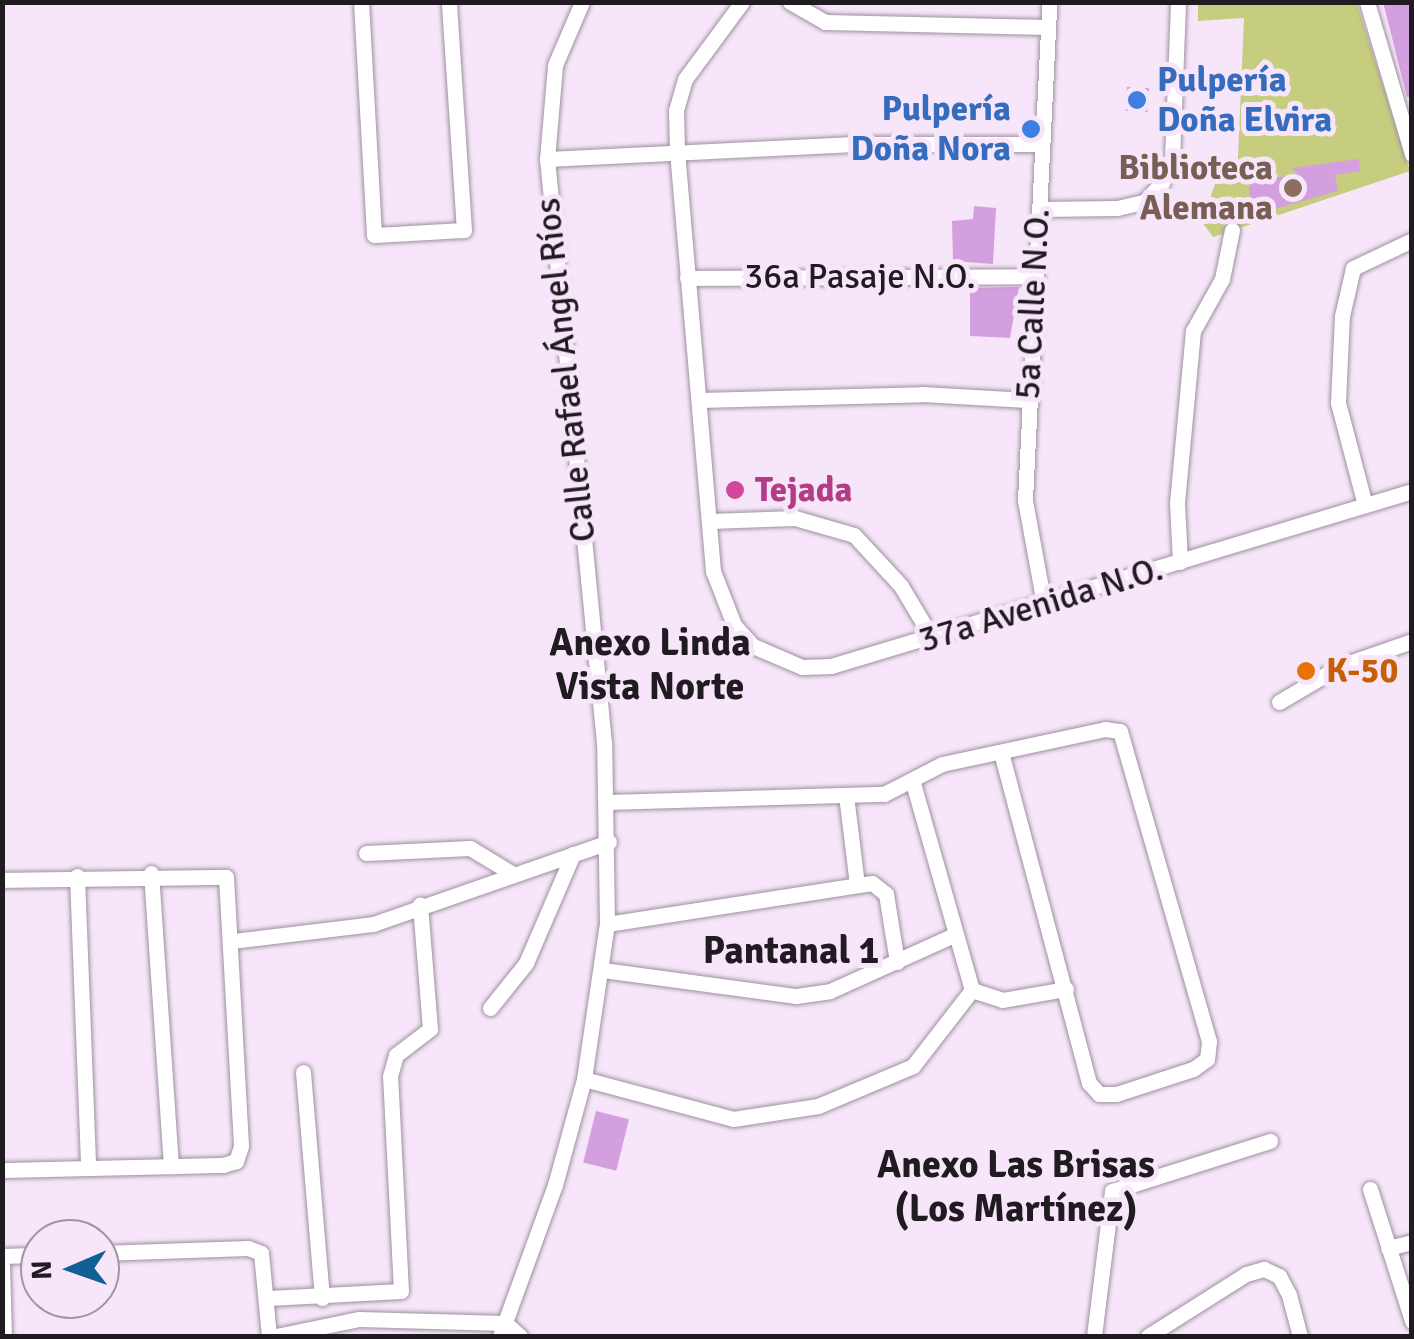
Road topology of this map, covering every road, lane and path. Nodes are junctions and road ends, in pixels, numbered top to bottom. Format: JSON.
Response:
{"nodes":[{"id":1,"x":361,"y":2,"type":"edge"},
{"id":2,"x":450,"y":2,"type":"edge"},
{"id":3,"x":582,"y":2,"type":"edge"},
{"id":4,"x":742,"y":2,"type":"edge"},
{"id":5,"x":790,"y":2,"type":"edge"},
{"id":6,"x":1049,"y":2,"type":"edge"},
{"id":7,"x":1178,"y":2,"type":"edge"},
{"id":8,"x":1367,"y":2,"type":"edge"},
{"id":9,"x":1047,"y":27,"type":"junction"},
{"id":10,"x":1405,"y":117,"type":"edge"},
{"id":11,"x":1042,"y":144,"type":"junction"},
{"id":12,"x":677,"y":152,"type":"junction"},
{"id":13,"x":1412,"y":154,"type":"edge"},
{"id":14,"x":546,"y":159,"type":"junction"},
{"id":15,"x":1039,"y":209,"type":"junction"},
{"id":16,"x":1232,"y":230,"type":"dead end"},
{"id":17,"x":1412,"y":240,"type":"edge"},
{"id":18,"x":1032,"y":276,"type":"junction"},
{"id":19,"x":686,"y":278,"type":"junction"},
{"id":20,"x":700,"y":400,"type":"junction"},
{"id":21,"x":1027,"y":400,"type":"junction"},
{"id":22,"x":1412,"y":491,"type":"edge"},
{"id":23,"x":1365,"y":505,"type":"junction"},
{"id":24,"x":710,"y":520,"type":"junction"},
{"id":25,"x":1180,"y":562,"type":"junction"},
{"id":26,"x":1044,"y":604,"type":"junction"},
{"id":27,"x":932,"y":638,"type":"junction"},
{"id":28,"x":1412,"y":641,"type":"edge"},
{"id":29,"x":1279,"y":702,"type":"dead end"},
{"id":30,"x":1001,"y":752,"type":"junction"},
{"id":31,"x":913,"y":782,"type":"junction"},
{"id":32,"x":846,"y":795,"type":"junction"},
{"id":33,"x":608,"y":802,"type":"junction"},
{"id":34,"x":609,"y":842,"type":"junction"},
{"id":35,"x":366,"y":853,"type":"dead end"},
{"id":36,"x":573,"y":854,"type":"junction"},
{"id":37,"x":151,"y":873,"type":"junction"},
{"id":38,"x":513,"y":874,"type":"junction"},
{"id":39,"x":77,"y":876,"type":"junction"},
{"id":40,"x":2,"y":880,"type":"edge"},
{"id":41,"x":857,"y":884,"type":"junction"},
{"id":42,"x":420,"y":904,"type":"junction"},
{"id":43,"x":606,"y":924,"type":"junction"},
{"id":44,"x":954,"y":935,"type":"junction"},
{"id":45,"x":233,"y":942,"type":"junction"},
{"id":46,"x":897,"y":962,"type":"junction"},
{"id":47,"x":603,"y":970,"type":"junction"},
{"id":48,"x":972,"y":990,"type":"junction"},
{"id":49,"x":1066,"y":990,"type":"junction"},
{"id":50,"x":490,"y":1008,"type":"dead end"},
{"id":51,"x":303,"y":1072,"type":"dead end"},
{"id":52,"x":584,"y":1079,"type":"junction"},
{"id":53,"x":1270,"y":1141,"type":"dead end"},
{"id":54,"x":171,"y":1166,"type":"junction"},
{"id":55,"x":88,"y":1168,"type":"junction"},
{"id":56,"x":2,"y":1170,"type":"edge"},
{"id":57,"x":1370,"y":1189,"type":"dead end"},
{"id":58,"x":1412,"y":1242,"type":"edge"},
{"id":59,"x":1388,"y":1248,"type":"junction"},
{"id":60,"x":120,"y":1252,"type":"edge"},
{"id":61,"x":2,"y":1265,"type":"edge"},
{"id":62,"x":269,"y":1298,"type":"junction"},
{"id":63,"x":322,"y":1298,"type":"junction"},
{"id":64,"x":1412,"y":1321,"type":"edge"},
{"id":65,"x":502,"y":1330,"type":"edge"},
{"id":66,"x":4,"y":1336,"type":"edge"},
{"id":67,"x":272,"y":1336,"type":"edge"},
{"id":68,"x":520,"y":1336,"type":"edge"},
{"id":69,"x":1094,"y":1336,"type":"edge"},
{"id":70,"x":1148,"y":1336,"type":"edge"},
{"id":71,"x":1300,"y":1336,"type":"edge"}],
"edges":[{"from":1,"to":2,"type":"street"},
{"from":3,"to":14,"type":"street","name":"Calle Rafael Ángel Ríos"},
{"from":4,"to":12,"type":"street","name":"37a Avenida N.O."},
{"from":5,"to":9,"type":"street"},
{"from":6,"to":9,"type":"street","name":"5a Calle N.O."},
{"from":7,"to":15,"type":"street"},
{"from":8,"to":10,"type":"street"},
{"from":9,"to":11,"type":"street","name":"5a Calle N.O."},
{"from":10,"to":13,"type":"street"},
{"from":11,"to":12,"type":"street"},
{"from":11,"to":15,"type":"street","name":"5a Calle N.O."},
{"from":12,"to":14,"type":"street"},
{"from":12,"to":19,"type":"street","name":"37a Avenida N.O."},
{"from":14,"to":33,"type":"street","name":"Calle Rafael Ángel Ríos"},
{"from":15,"to":18,"type":"street","name":"5a Calle N.O."},
{"from":16,"to":25,"type":"street"},
{"from":17,"to":23,"type":"street"},
{"from":18,"to":19,"type":"street","name":"36a Pasaje N.O."},
{"from":18,"to":21,"type":"street","name":"5a Calle N.O."},
{"from":19,"to":20,"type":"street","name":"37a Avenida N.O."},
{"from":20,"to":21,"type":"street"},
{"from":20,"to":24,"type":"street","name":"37a Avenida N.O."},
{"from":21,"to":26,"type":"street","name":"5a Calle N.O."},
{"from":22,"to":23,"type":"street","name":"37a Avenida N.O."},
{"from":23,"to":25,"type":"street","name":"37a Avenida N.O."},
{"from":24,"to":27,"type":"street"},
{"from":24,"to":27,"type":"street","name":"37a Avenida N.O."},
{"from":25,"to":26,"type":"street","name":"37a Avenida N.O."},
{"from":26,"to":27,"type":"street","name":"37a Avenida N.O."},
{"from":28,"to":29,"type":"street"},
{"from":30,"to":31,"type":"street"},
{"from":30,"to":49,"type":"street"},
{"from":30,"to":49,"type":"street"},
{"from":31,"to":32,"type":"street"},
{"from":31,"to":44,"type":"street"},
{"from":32,"to":33,"type":"street"},
{"from":32,"to":41,"type":"street"},
{"from":33,"to":34,"type":"street","name":"Calle Rafael Ángel Ríos"},
{"from":34,"to":36,"type":"street"},
{"from":34,"to":43,"type":"street","name":"Calle Rafael Ángel Ríos"},
{"from":35,"to":38,"type":"street"},
{"from":36,"to":38,"type":"street"},
{"from":36,"to":50,"type":"street"},
{"from":37,"to":39,"type":"street"},
{"from":37,"to":45,"type":"street"},
{"from":37,"to":54,"type":"street"},
{"from":38,"to":42,"type":"street"},
{"from":39,"to":40,"type":"street"},
{"from":39,"to":55,"type":"street"},
{"from":41,"to":43,"type":"street"},
{"from":41,"to":46,"type":"street"},
{"from":42,"to":45,"type":"street"},
{"from":42,"to":63,"type":"street"},
{"from":43,"to":47,"type":"street","name":"Calle Rafael Ángel Ríos"},
{"from":44,"to":46,"type":"street"},
{"from":44,"to":48,"type":"street"},
{"from":45,"to":54,"type":"street"},
{"from":46,"to":47,"type":"street"},
{"from":47,"to":52,"type":"street","name":"Calle Rafael Ángel Ríos"},
{"from":48,"to":49,"type":"street"},
{"from":48,"to":52,"type":"street"},
{"from":51,"to":63,"type":"street"},
{"from":52,"to":65,"type":"street","name":"Calle Rafael Ángel Ríos"},
{"from":53,"to":69,"type":"street"},
{"from":54,"to":55,"type":"street"},
{"from":55,"to":56,"type":"street"},
{"from":57,"to":59,"type":"street"},
{"from":58,"to":59,"type":"street"},
{"from":59,"to":64,"type":"street"},
{"from":60,"to":62,"type":"street"},
{"from":61,"to":66,"type":"street"},
{"from":62,"to":63,"type":"street"},
{"from":62,"to":67,"type":"street"},
{"from":65,"to":67,"type":"street"},
{"from":65,"to":68,"type":"street"},
{"from":70,"to":71,"type":"street"}]}
